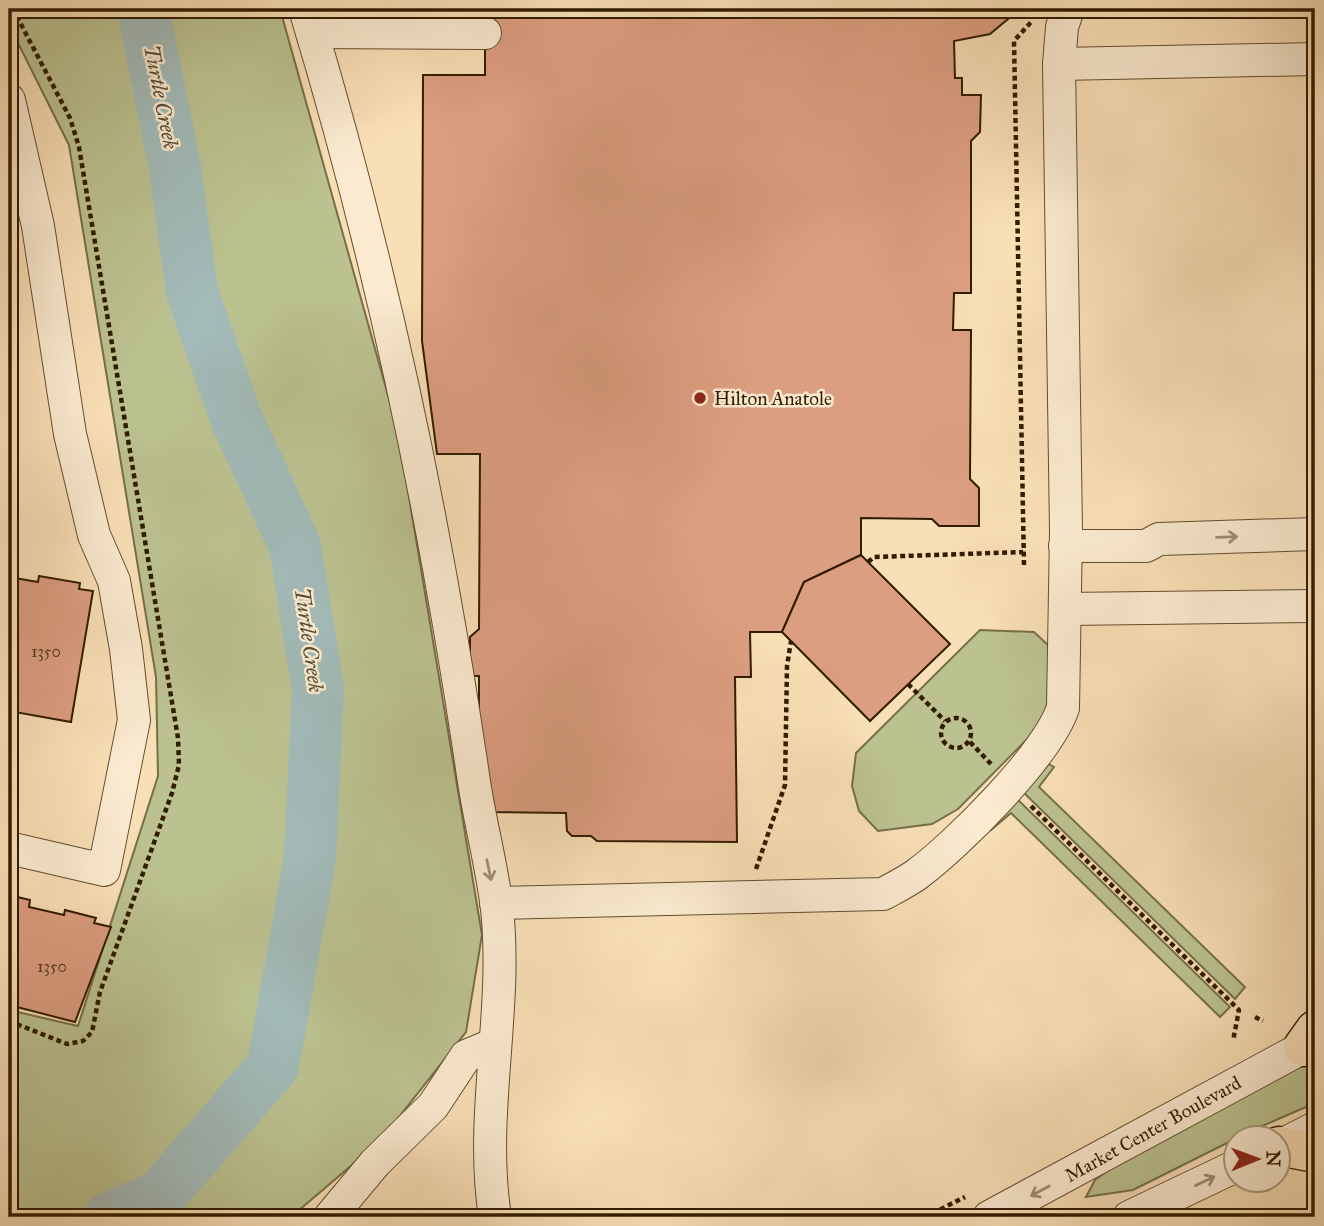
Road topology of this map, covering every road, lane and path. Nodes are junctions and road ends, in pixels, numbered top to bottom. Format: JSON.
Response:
{"nodes":[{"id":1,"x":1068,"y":9,"type":"edge"},
{"id":2,"x":1034,"y":18,"type":"dead end"},
{"id":3,"x":308,"y":20,"type":"edge"},
{"id":4,"x":485,"y":33,"type":"dead end"},
{"id":5,"x":1315,"y":59,"type":"edge"},
{"id":6,"x":1059,"y":64,"type":"junction"},
{"id":7,"x":9,"y":100,"type":"edge"},
{"id":8,"x":1315,"y":534,"type":"edge"},
{"id":9,"x":1065,"y":538,"type":"junction"},
{"id":10,"x":1023,"y":552,"type":"junction"},
{"id":11,"x":868,"y":562,"type":"dead end"},
{"id":12,"x":1024,"y":565,"type":"dead end"},
{"id":13,"x":1315,"y":606,"type":"edge"},
{"id":14,"x":1065,"y":609,"type":"junction"},
{"id":15,"x":791,"y":640,"type":"dead end"},
{"id":16,"x":908,"y":684,"type":"dead end"},
{"id":17,"x":945,"y":721,"type":"junction"},
{"id":18,"x":970,"y":742,"type":"junction"},
{"id":19,"x":1009,"y":784,"type":"junction"},
{"id":20,"x":9,"y":848,"type":"edge"},
{"id":21,"x":754,"y":876,"type":"dead end"},
{"id":22,"x":496,"y":903,"type":"junction"},
{"id":23,"x":1255,"y":1017,"type":"dead end"},
{"id":24,"x":1263,"y":1021,"type":"dead end"},
{"id":25,"x":1311,"y":1039,"type":"edge"},
{"id":26,"x":1233,"y":1041,"type":"dead end"},
{"id":27,"x":494,"y":1058,"type":"junction"},
{"id":28,"x":1315,"y":1128,"type":"edge"},
{"id":29,"x":1292,"y":1140,"type":"edge"},
{"id":30,"x":1292,"y":1149,"type":"edge"},
{"id":31,"x":1315,"y":1153,"type":"edge"},
{"id":32,"x":1222,"y":1174,"type":"edge"},
{"id":33,"x":330,"y":1217,"type":"edge"},
{"id":34,"x":495,"y":1217,"type":"edge"},
{"id":35,"x":989,"y":1217,"type":"edge"},
{"id":36,"x":1129,"y":1217,"type":"edge"}],
"edges":[{"from":1,"to":6,"type":"street"},
{"from":2,"to":10,"type":"path"},
{"from":3,"to":4,"type":"street"},
{"from":3,"to":22,"type":"street","one_way":true},
{"from":5,"to":6,"type":"street"},
{"from":6,"to":9,"type":"street"},
{"from":7,"to":20,"type":"street"},
{"from":9,"to":8,"type":"street","one_way":true},
{"from":9,"to":14,"type":"street"},
{"from":10,"to":11,"type":"path"},
{"from":10,"to":12,"type":"path"},
{"from":13,"to":14,"type":"street"},
{"from":14,"to":19,"type":"street"},
{"from":15,"to":21,"type":"path"},
{"from":16,"to":17,"type":"path"},
{"from":17,"to":18,"type":"path"},
{"from":17,"to":18,"type":"path"},
{"from":18,"to":19,"type":"path"},
{"from":19,"to":22,"type":"street"},
{"from":19,"to":26,"type":"path"},
{"from":22,"to":27,"type":"street"},
{"from":23,"to":24,"type":"path"},
{"from":25,"to":35,"type":"street","name":"Market Center Boulevard","one_way":true},
{"from":27,"to":33,"type":"street"},
{"from":27,"to":34,"type":"street"},
{"from":28,"to":29,"type":"street"},
{"from":30,"to":31,"type":"main road"},
{"from":36,"to":32,"type":"street","one_way":true}]}
